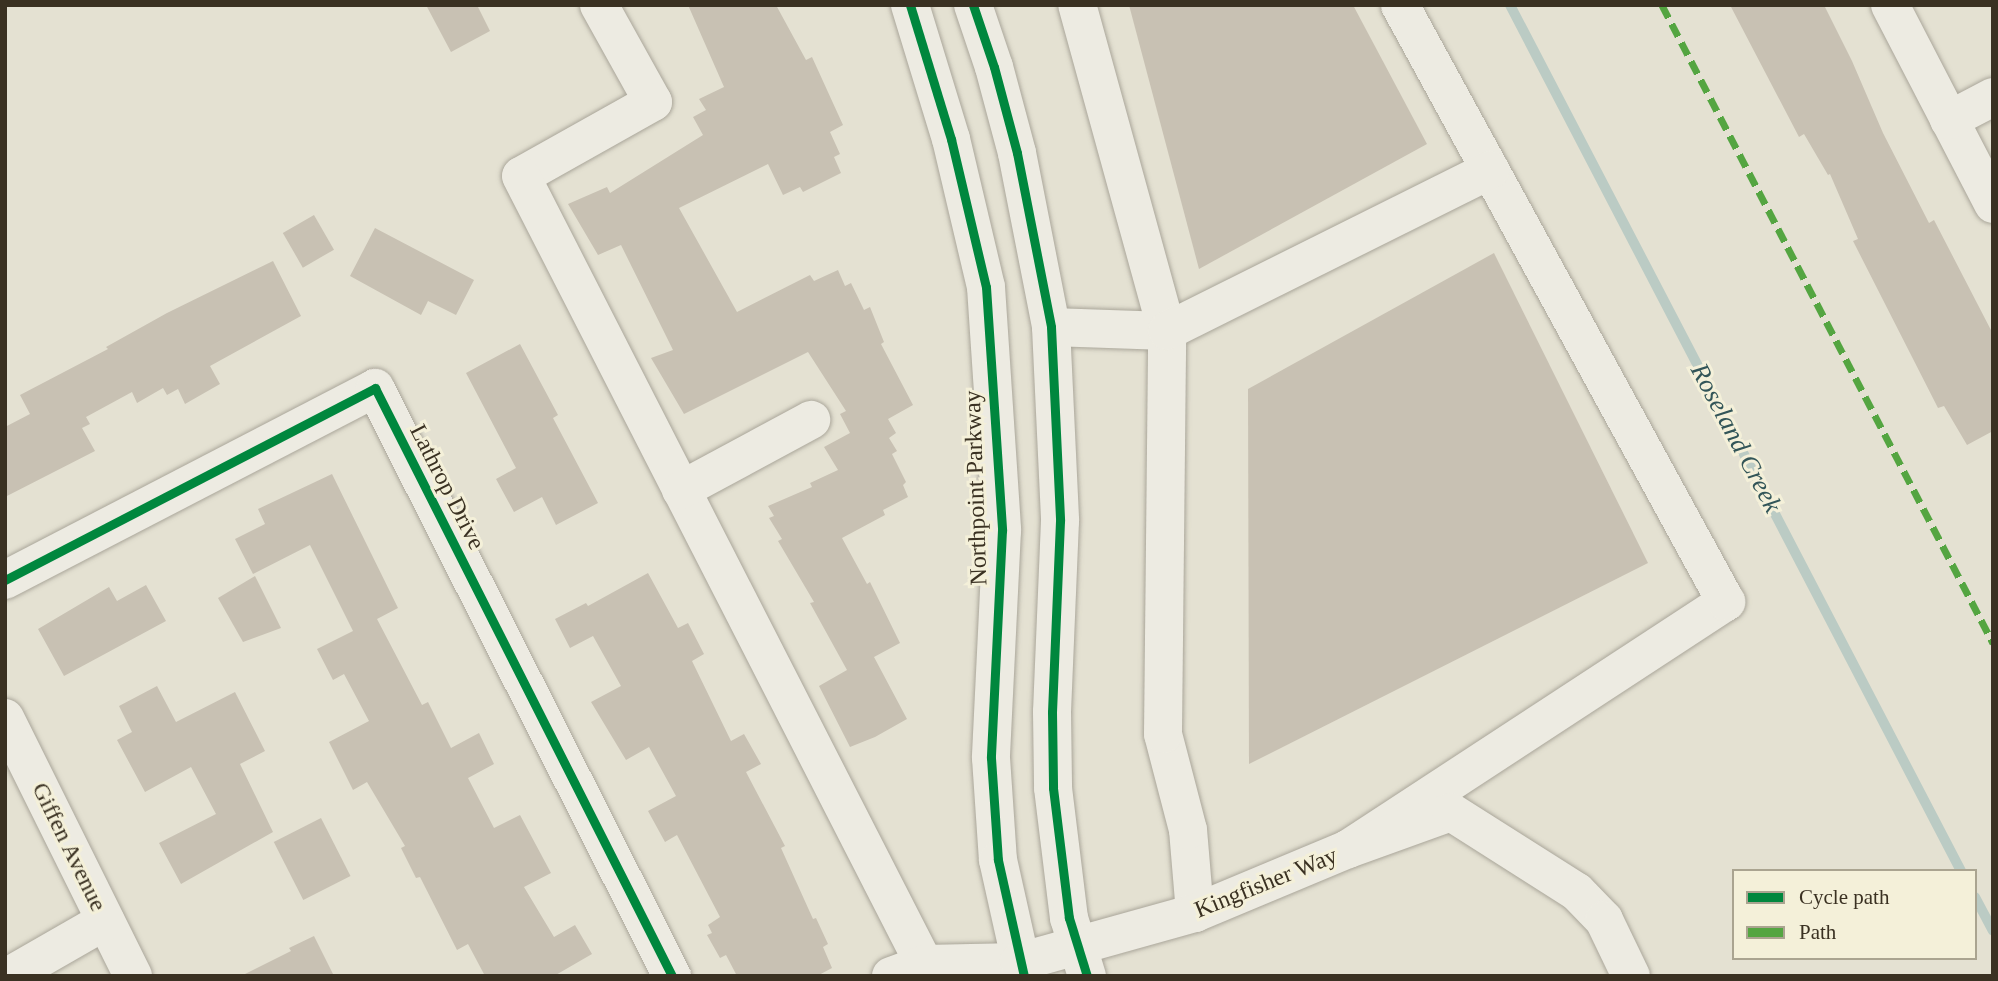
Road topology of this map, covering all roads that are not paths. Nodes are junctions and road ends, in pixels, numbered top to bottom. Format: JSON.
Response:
{"nodes":[{"id":1,"x":599,"y":5,"type":"edge"},
{"id":2,"x":910,"y":5,"type":"edge"},
{"id":3,"x":973,"y":5,"type":"edge"},
{"id":4,"x":1077,"y":5,"type":"edge"},
{"id":5,"x":1400,"y":5,"type":"edge"},
{"id":6,"x":1890,"y":5,"type":"edge"},
{"id":7,"x":1993,"y":97,"type":"edge"},
{"id":8,"x":1949,"y":120,"type":"junction"},
{"id":9,"x":1490,"y":170,"type":"junction"},
{"id":10,"x":1993,"y":204,"type":"edge"},
{"id":11,"x":1051,"y":327,"type":"junction"},
{"id":12,"x":1167,"y":331,"type":"junction"},
{"id":13,"x":811,"y":420,"type":"dead end"},
{"id":14,"x":681,"y":490,"type":"junction"},
{"id":15,"x":5,"y":580,"type":"edge"},
{"id":16,"x":5,"y":718,"type":"edge"},
{"id":17,"x":1348,"y":849,"type":"junction"},
{"id":18,"x":1195,"y":913,"type":"junction"},
{"id":19,"x":105,"y":921,"type":"junction"},
{"id":20,"x":1083,"y":961,"type":"edge"},
{"id":21,"x":1021,"y":969,"type":"edge"},
{"id":22,"x":907,"y":970,"type":"edge"},
{"id":23,"x":9,"y":976,"type":"edge"},
{"id":24,"x":133,"y":976,"type":"edge"},
{"id":25,"x":671,"y":976,"type":"edge"},
{"id":26,"x":1631,"y":976,"type":"edge"}],
"edges":[{"from":1,"to":14,"type":"street"},
{"from":2,"to":21,"type":"street","name":"Northpoint Parkway"},
{"from":3,"to":11,"type":"street"},
{"from":4,"to":12,"type":"street"},
{"from":5,"to":9,"type":"street"},
{"from":6,"to":8,"type":"street"},
{"from":7,"to":8,"type":"street"},
{"from":8,"to":10,"type":"street"},
{"from":9,"to":12,"type":"street"},
{"from":9,"to":17,"type":"street"},
{"from":11,"to":12,"type":"street"},
{"from":11,"to":20,"type":"street"},
{"from":12,"to":18,"type":"street"},
{"from":13,"to":14,"type":"street"},
{"from":14,"to":22,"type":"street"},
{"from":15,"to":25,"type":"street","name":"Lathrop Drive"},
{"from":16,"to":19,"type":"street","name":"Giffen Avenue"},
{"from":17,"to":18,"type":"street","name":"Kingfisher Way"},
{"from":17,"to":26,"type":"street","name":"Kingfisher Way"},
{"from":18,"to":20,"type":"street","name":"Kingfisher Way"},
{"from":19,"to":23,"type":"street"},
{"from":19,"to":24,"type":"street","name":"Giffen Avenue"},
{"from":20,"to":21,"type":"street","name":"Kingfisher Way"},
{"from":21,"to":22,"type":"street","name":"Kingfisher Way"}]}
